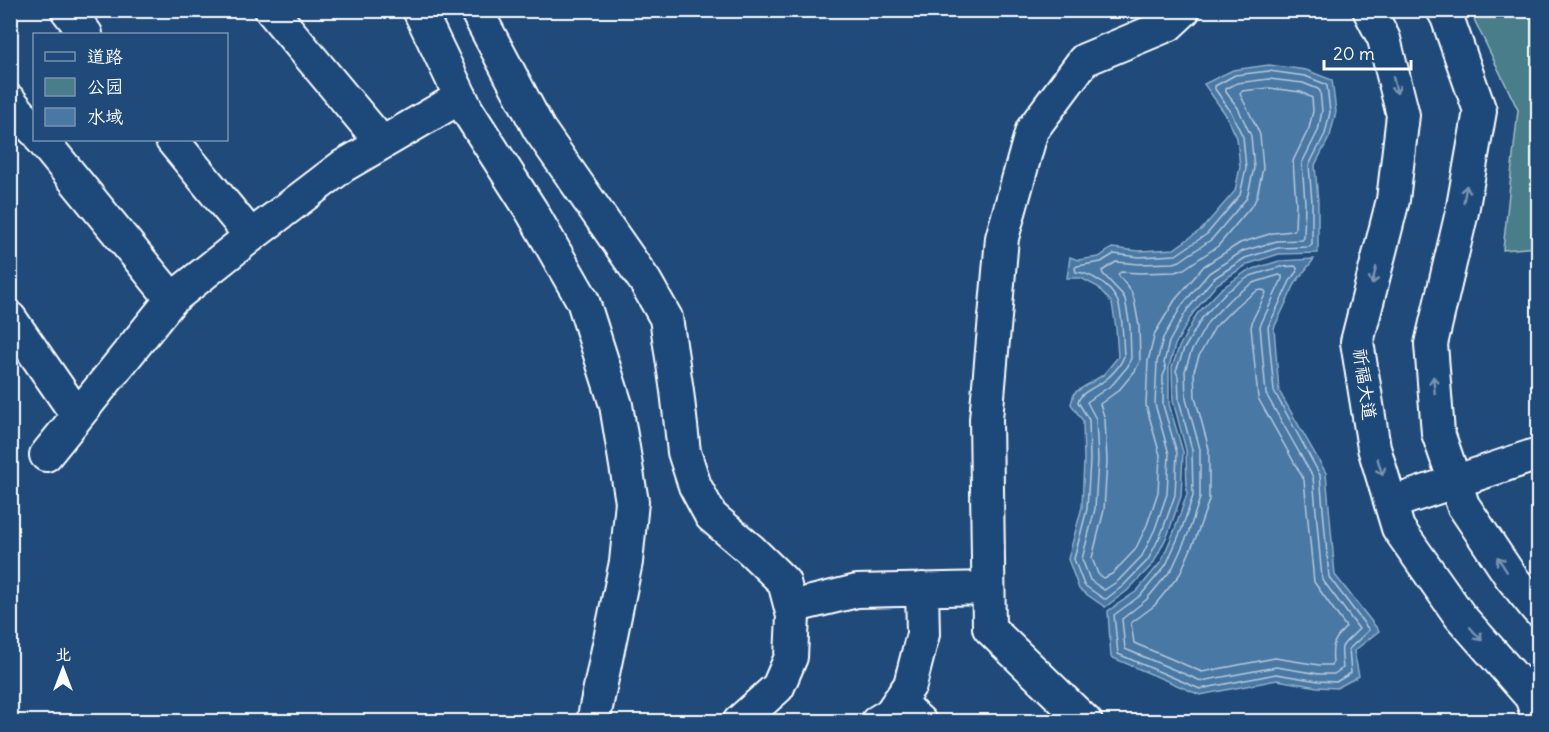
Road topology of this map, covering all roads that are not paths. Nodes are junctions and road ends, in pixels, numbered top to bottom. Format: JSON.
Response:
{"nodes":[{"id":1,"x":67,"y":10,"type":"edge"},
{"id":2,"x":271,"y":10,"type":"edge"},
{"id":3,"x":419,"y":10,"type":"edge"},
{"id":4,"x":476,"y":10,"type":"edge"},
{"id":5,"x":1184,"y":10,"type":"edge"},
{"id":6,"x":1369,"y":10,"type":"edge"},
{"id":7,"x":1443,"y":10,"type":"edge"},
{"id":8,"x":85,"y":33,"type":"edge"},
{"id":9,"x":461,"y":97,"type":"junction"},
{"id":10,"x":10,"y":101,"type":"edge"},
{"id":11,"x":33,"y":129,"type":"edge"},
{"id":12,"x":43,"y":141,"type":"edge"},
{"id":13,"x":173,"y":141,"type":"edge"},
{"id":14,"x":382,"y":143,"type":"junction"},
{"id":15,"x":251,"y":236,"type":"junction"},
{"id":16,"x":172,"y":299,"type":"junction"},
{"id":17,"x":10,"y":318,"type":"edge"},
{"id":18,"x":77,"y":415,"type":"junction"},
{"id":19,"x":1539,"y":454,"type":"edge"},
{"id":20,"x":46,"y":455,"type":"dead end"},
{"id":21,"x":1455,"y":482,"type":"junction"},
{"id":22,"x":1391,"y":503,"type":"junction"},
{"id":23,"x":988,"y":588,"type":"junction"},
{"id":24,"x":922,"y":589,"type":"junction"},
{"id":25,"x":791,"y":607,"type":"junction"},
{"id":26,"x":1539,"y":610,"type":"edge"},
{"id":27,"x":899,"y":715,"type":"edge"},
{"id":28,"x":1539,"y":716,"type":"edge"},
{"id":29,"x":751,"y":718,"type":"edge"},
{"id":30,"x":593,"y":722,"type":"edge"},
{"id":31,"x":1086,"y":722,"type":"edge"}],
"edges":[{"from":1,"to":8,"type":"street"},
{"from":2,"to":14,"type":"street"},
{"from":3,"to":9,"type":"street"},
{"from":4,"to":25,"type":"street"},
{"from":5,"to":23,"type":"street"},
{"from":6,"to":22,"type":"street","name":"祈福大道","one_way":true},
{"from":21,"to":7,"type":"street","one_way":true},
{"from":9,"to":14,"type":"street"},
{"from":9,"to":30,"type":"street"},
{"from":10,"to":11,"type":"street"},
{"from":12,"to":16,"type":"street"},
{"from":13,"to":15,"type":"street"},
{"from":14,"to":15,"type":"street"},
{"from":15,"to":16,"type":"street"},
{"from":16,"to":18,"type":"street"},
{"from":17,"to":18,"type":"street"},
{"from":18,"to":20,"type":"street"},
{"from":19,"to":21,"type":"street"},
{"from":21,"to":22,"type":"street"},
{"from":26,"to":21,"type":"street","one_way":true},
{"from":22,"to":28,"type":"street","name":"祈福大道","one_way":true},
{"from":23,"to":24,"type":"street"},
{"from":23,"to":31,"type":"street"},
{"from":24,"to":25,"type":"street"},
{"from":24,"to":27,"type":"street"},
{"from":25,"to":29,"type":"street"}]}
